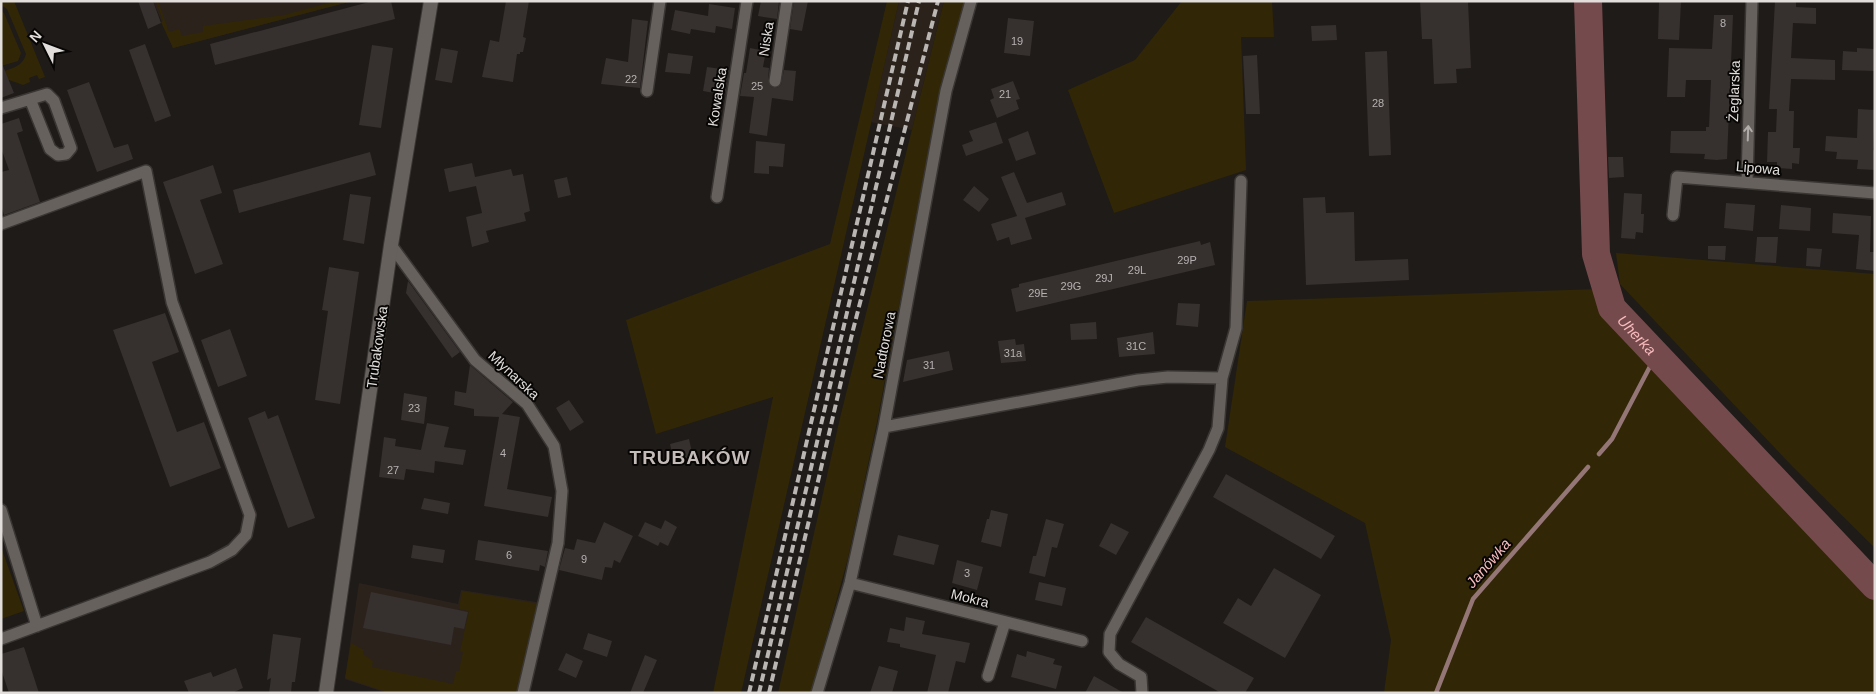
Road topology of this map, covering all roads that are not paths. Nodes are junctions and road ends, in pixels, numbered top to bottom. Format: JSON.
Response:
{"nodes":[{"id":1,"x":431,"y":1,"type":"edge"},
{"id":2,"x":660,"y":1,"type":"edge"},
{"id":3,"x":747,"y":1,"type":"edge"},
{"id":4,"x":787,"y":1,"type":"edge"},
{"id":5,"x":971,"y":1,"type":"edge"},
{"id":6,"x":1752,"y":1,"type":"edge"},
{"id":7,"x":775,"y":81,"type":"dead end"},
{"id":8,"x":647,"y":91,"type":"dead end"},
{"id":9,"x":30,"y":99,"type":"junction"},
{"id":10,"x":1,"y":108,"type":"edge"},
{"id":11,"x":1242,"y":180,"type":"dead end"},
{"id":12,"x":1747,"y":182,"type":"junction"},
{"id":13,"x":1875,"y":193,"type":"edge"},
{"id":14,"x":717,"y":197,"type":"dead end"},
{"id":15,"x":1673,"y":215,"type":"dead end"},
{"id":16,"x":1,"y":224,"type":"edge"},
{"id":17,"x":391,"y":245,"type":"junction"},
{"id":18,"x":1222,"y":378,"type":"junction"},
{"id":19,"x":884,"y":426,"type":"junction"},
{"id":20,"x":1,"y":510,"type":"edge"},
{"id":21,"x":850,"y":583,"type":"junction"},
{"id":22,"x":1005,"y":622,"type":"junction"},
{"id":23,"x":37,"y":626,"type":"junction"},
{"id":24,"x":1,"y":639,"type":"edge"},
{"id":25,"x":1082,"y":641,"type":"dead end"},
{"id":26,"x":988,"y":676,"type":"dead end"},
{"id":27,"x":326,"y":693,"type":"edge"},
{"id":28,"x":524,"y":693,"type":"edge"},
{"id":29,"x":817,"y":693,"type":"edge"},
{"id":30,"x":1142,"y":693,"type":"edge"}],
"edges":[{"from":1,"to":17,"type":"street","name":"Trubakowska"},
{"from":2,"to":8,"type":"street"},
{"from":3,"to":14,"type":"street","name":"Kowalska"},
{"from":4,"to":7,"type":"street","name":"Niska"},
{"from":5,"to":19,"type":"street","name":"Nadtorowa"},
{"from":12,"to":6,"type":"street","name":"Żeglarska","one_way":true},
{"from":9,"to":9,"type":"street"},
{"from":9,"to":10,"type":"street"},
{"from":11,"to":18,"type":"street"},
{"from":12,"to":13,"type":"street","name":"Lipowa"},
{"from":12,"to":15,"type":"street","name":"Lipowa"},
{"from":16,"to":23,"type":"street"},
{"from":17,"to":27,"type":"street","name":"Trubakowska"},
{"from":17,"to":28,"type":"street","name":"Młynarska"},
{"from":18,"to":19,"type":"street"},
{"from":18,"to":30,"type":"street"},
{"from":19,"to":21,"type":"street","name":"Nadtorowa"},
{"from":20,"to":23,"type":"street"},
{"from":21,"to":22,"type":"street","name":"Mokra"},
{"from":21,"to":29,"type":"street","name":"Nadtorowa"},
{"from":22,"to":25,"type":"street","name":"Mokra"},
{"from":22,"to":26,"type":"street"},
{"from":23,"to":24,"type":"street"}]}
